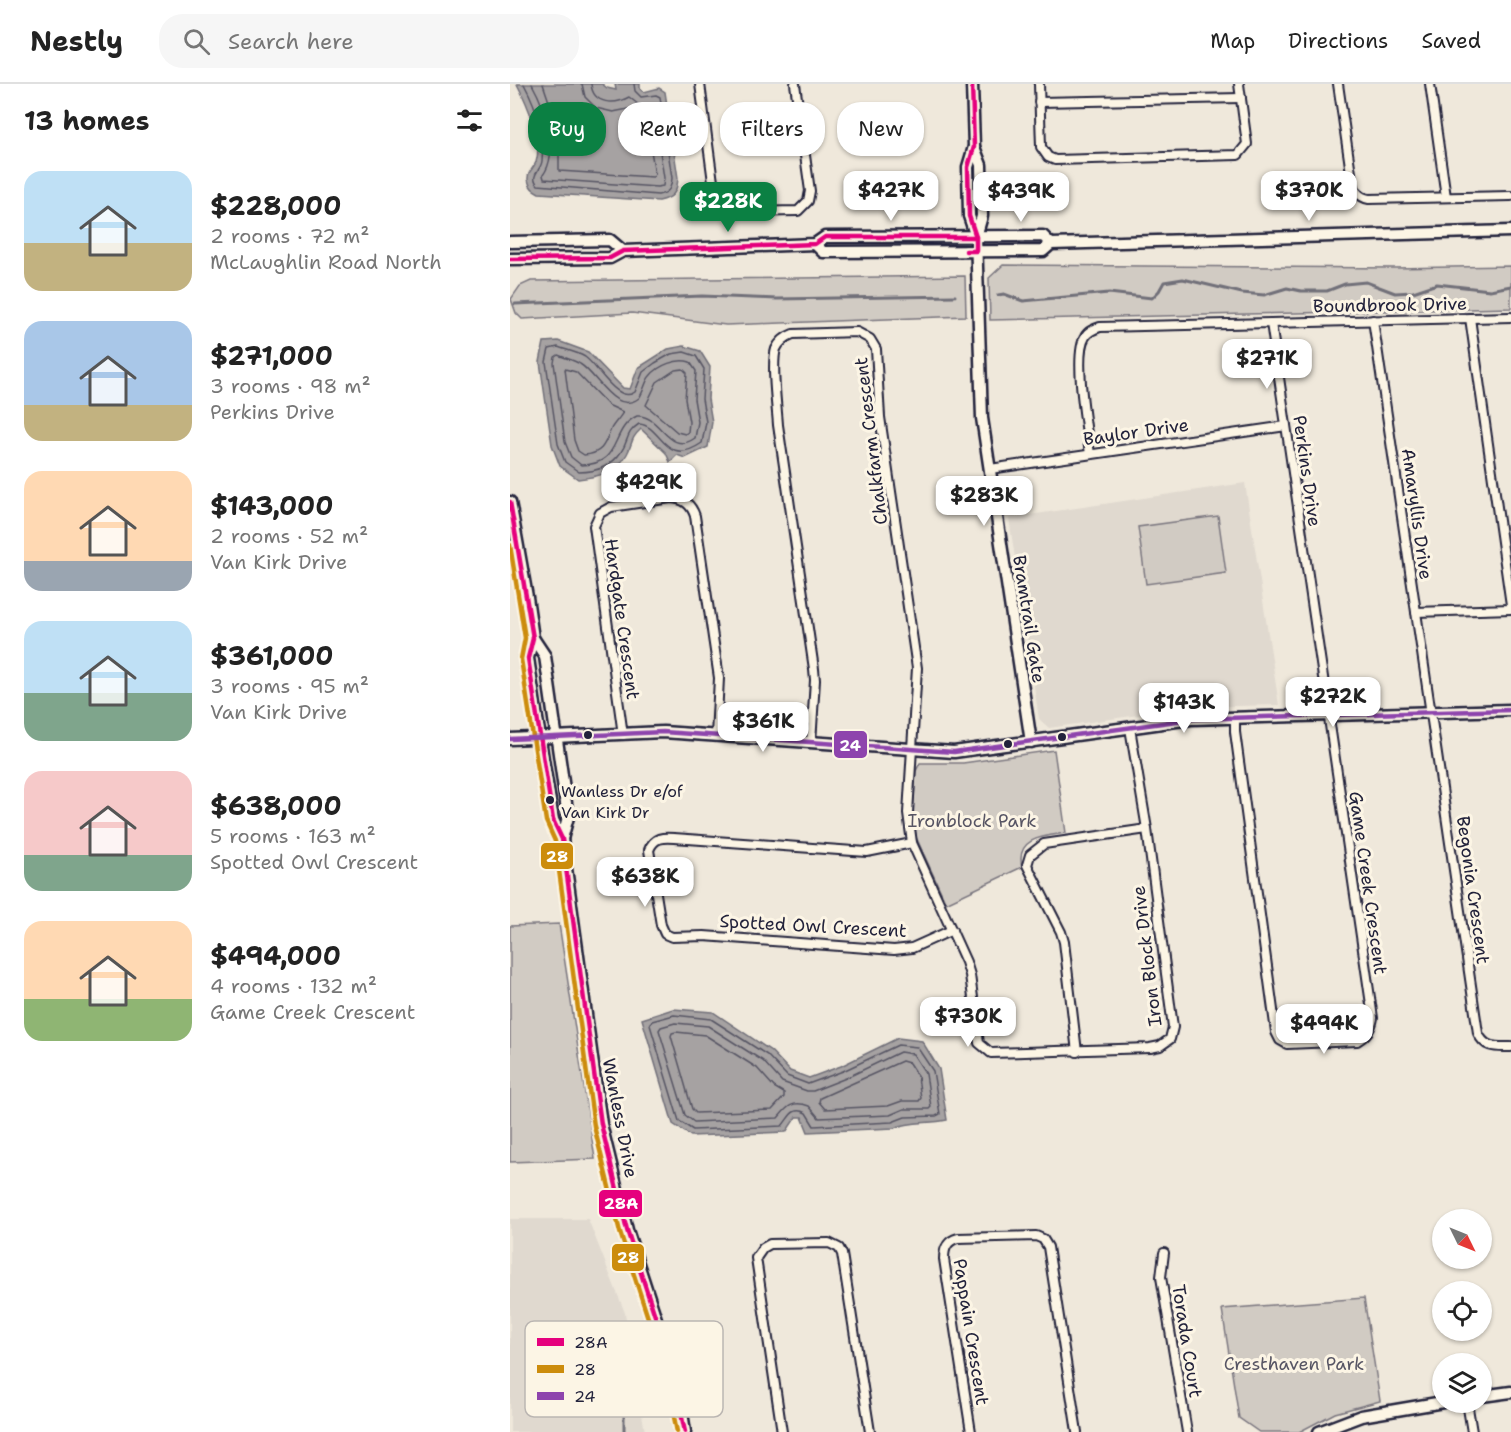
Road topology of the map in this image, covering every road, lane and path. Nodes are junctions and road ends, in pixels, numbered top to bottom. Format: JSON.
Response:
{"nodes":[{"id":1,"x":700,"y":84,"type":"edge"},
{"id":2,"x":795,"y":84,"type":"edge"},
{"id":3,"x":972,"y":84,"type":"edge"},
{"id":4,"x":1039,"y":84,"type":"edge"},
{"id":5,"x":1239,"y":84,"type":"edge"},
{"id":6,"x":1338,"y":84,"type":"edge"},
{"id":7,"x":1430,"y":84,"type":"edge"},
{"id":8,"x":1240,"y":98,"type":"junction"},
{"id":9,"x":1039,"y":102,"type":"junction"},
{"id":10,"x":1446,"y":196,"type":"junction"},
{"id":11,"x":1511,"y":196,"type":"edge"},
{"id":12,"x":1511,"y":231,"type":"edge"},
{"id":13,"x":976,"y":237,"type":"junction"},
{"id":14,"x":510,"y":242,"type":"edge"},
{"id":15,"x":815,"y":244,"type":"junction"},
{"id":16,"x":1051,"y":244,"type":"junction"},
{"id":17,"x":622,"y":251,"type":"junction"},
{"id":18,"x":976,"y":251,"type":"junction"},
{"id":19,"x":510,"y":259,"type":"edge"},
{"id":20,"x":1511,"y":317,"type":"edge"},
{"id":21,"x":1470,"y":318,"type":"junction"},
{"id":22,"x":1373,"y":320,"type":"junction"},
{"id":23,"x":1270,"y":323,"type":"junction"},
{"id":24,"x":1286,"y":426,"type":"junction"},
{"id":25,"x":1090,"y":454,"type":"junction"},
{"id":26,"x":990,"y":469,"type":"junction"},
{"id":27,"x":510,"y":502,"type":"edge"},
{"id":28,"x":1511,"y":604,"type":"edge"},
{"id":29,"x":1511,"y":609,"type":"edge"},
{"id":30,"x":1416,"y":612,"type":"junction"},
{"id":31,"x":533,"y":638,"type":"junction"},
{"id":32,"x":1511,"y":710,"type":"edge"},
{"id":33,"x":1431,"y":711,"type":"junction"},
{"id":34,"x":1328,"y":714,"type":"junction"},
{"id":35,"x":1235,"y":717,"type":"junction"},
{"id":36,"x":1130,"y":728,"type":"junction"},
{"id":37,"x":623,"y":735,"type":"junction"},
{"id":38,"x":716,"y":736,"type":"junction"},
{"id":39,"x":540,"y":738,"type":"junction"},
{"id":40,"x":557,"y":738,"type":"junction"},
{"id":41,"x":510,"y":739,"type":"edge"},
{"id":42,"x":1031,"y":742,"type":"junction"},
{"id":43,"x":811,"y":743,"type":"junction"},
{"id":44,"x":912,"y":751,"type":"junction"},
{"id":45,"x":1147,"y":829,"type":"junction"},
{"id":46,"x":562,"y":838,"type":"junction"},
{"id":47,"x":912,"y":843,"type":"junction"},
{"id":48,"x":952,"y":930,"type":"junction"},
{"id":49,"x":1511,"y":1047,"type":"edge"},
{"id":50,"x":1077,"y":1052,"type":"junction"},
{"id":51,"x":1164,"y":1253,"type":"dead end"},
{"id":52,"x":657,"y":1321,"type":"edge"},
{"id":53,"x":1511,"y":1392,"type":"edge"},
{"id":54,"x":1492,"y":1395,"type":"edge"},
{"id":55,"x":1432,"y":1404,"type":"edge"},
{"id":56,"x":1469,"y":1413,"type":"edge"},
{"id":57,"x":683,"y":1417,"type":"edge"},
{"id":58,"x":685,"y":1432,"type":"edge"},
{"id":59,"x":782,"y":1432,"type":"edge"},
{"id":60,"x":870,"y":1432,"type":"edge"},
{"id":61,"x":971,"y":1432,"type":"edge"},
{"id":62,"x":1077,"y":1432,"type":"edge"},
{"id":63,"x":1187,"y":1432,"type":"edge"},
{"id":64,"x":1319,"y":1432,"type":"edge"},
{"id":65,"x":1472,"y":1432,"type":"edge"}],
"edges":[{"from":1,"to":2,"type":"street"},
{"from":3,"to":13,"type":"main road","name":"Bramtrail Gate"},
{"from":4,"to":9,"type":"street"},
{"from":5,"to":8,"type":"street"},
{"from":6,"to":10,"type":"street"},
{"from":7,"to":10,"type":"street"},
{"from":8,"to":9,"type":"street"},
{"from":8,"to":9,"type":"street"},
{"from":10,"to":11,"type":"street"},
{"from":12,"to":16,"type":"main road"},
{"from":13,"to":15,"type":"main road"},
{"from":13,"to":16,"type":"main road"},
{"from":13,"to":18,"type":"main road","name":"Bramtrail Gate"},
{"from":14,"to":17,"type":"main road"},
{"from":15,"to":17,"type":"main road"},
{"from":15,"to":18,"type":"main road"},
{"from":16,"to":18,"type":"main road"},
{"from":17,"to":19,"type":"main road"},
{"from":18,"to":26,"type":"main road","name":"Bramtrail Gate"},
{"from":20,"to":21,"type":"street","name":"Boundbrook Drive"},
{"from":21,"to":22,"type":"street","name":"Boundbrook Drive"},
{"from":21,"to":28,"type":"street"},
{"from":22,"to":23,"type":"street","name":"Boundbrook Drive"},
{"from":22,"to":30,"type":"street","name":"Amaryllis Drive"},
{"from":23,"to":24,"type":"street","name":"Perkins Drive"},
{"from":23,"to":25,"type":"street"},
{"from":24,"to":25,"type":"street","name":"Baylor Drive"},
{"from":24,"to":34,"type":"street","name":"Perkins Drive"},
{"from":25,"to":26,"type":"street","name":"Baylor Drive"},
{"from":26,"to":42,"type":"main road","name":"Bramtrail Gate"},
{"from":27,"to":31,"type":"main road","name":"Wanless Drive"},
{"from":29,"to":30,"type":"street"},
{"from":30,"to":33,"type":"street","name":"Amaryllis Drive"},
{"from":31,"to":39,"type":"main road","name":"Wanless Drive"},
{"from":31,"to":40,"type":"main road","name":"Wanless Drive"},
{"from":32,"to":33,"type":"main road"},
{"from":33,"to":34,"type":"main road"},
{"from":33,"to":49,"type":"street","name":"Begonia Crescent"},
{"from":34,"to":35,"type":"main road"},
{"from":34,"to":35,"type":"street","name":"Game Creek Crescent"},
{"from":35,"to":36,"type":"main road"},
{"from":36,"to":42,"type":"main road"},
{"from":36,"to":45,"type":"street","name":"Iron Block Drive"},
{"from":37,"to":38,"type":"main road"},
{"from":37,"to":38,"type":"street","name":"Hardgate Crescent"},
{"from":37,"to":40,"type":"main road"},
{"from":38,"to":43,"type":"main road"},
{"from":39,"to":40,"type":"main road"},
{"from":39,"to":41,"type":"main road"},
{"from":39,"to":46,"type":"main road","name":"Wanless Drive"},
{"from":40,"to":46,"type":"main road","name":"Wanless Drive"},
{"from":42,"to":44,"type":"main road"},
{"from":43,"to":44,"type":"main road"},
{"from":43,"to":44,"type":"street","name":"Chalkfarm Crescent"},
{"from":44,"to":47,"type":"street","name":"Iron Block Drive"},
{"from":45,"to":50,"type":"street","name":"Iron Block Drive"},
{"from":45,"to":50,"type":"street"},
{"from":46,"to":52,"type":"main road","name":"Wanless Drive"},
{"from":47,"to":48,"type":"street","name":"Iron Block Drive"},
{"from":47,"to":48,"type":"street","name":"Spotted Owl Crescent"},
{"from":48,"to":50,"type":"street","name":"Iron Block Drive"},
{"from":51,"to":63,"type":"street","name":"Torada Court"},
{"from":53,"to":54,"type":"main road"},
{"from":55,"to":64,"type":"main road"},
{"from":56,"to":65,"type":"street"},
{"from":57,"to":58,"type":"main road","name":"Wanless Drive"},
{"from":59,"to":60,"type":"street"},
{"from":61,"to":62,"type":"street","name":"Pappain Crescent"}]}
